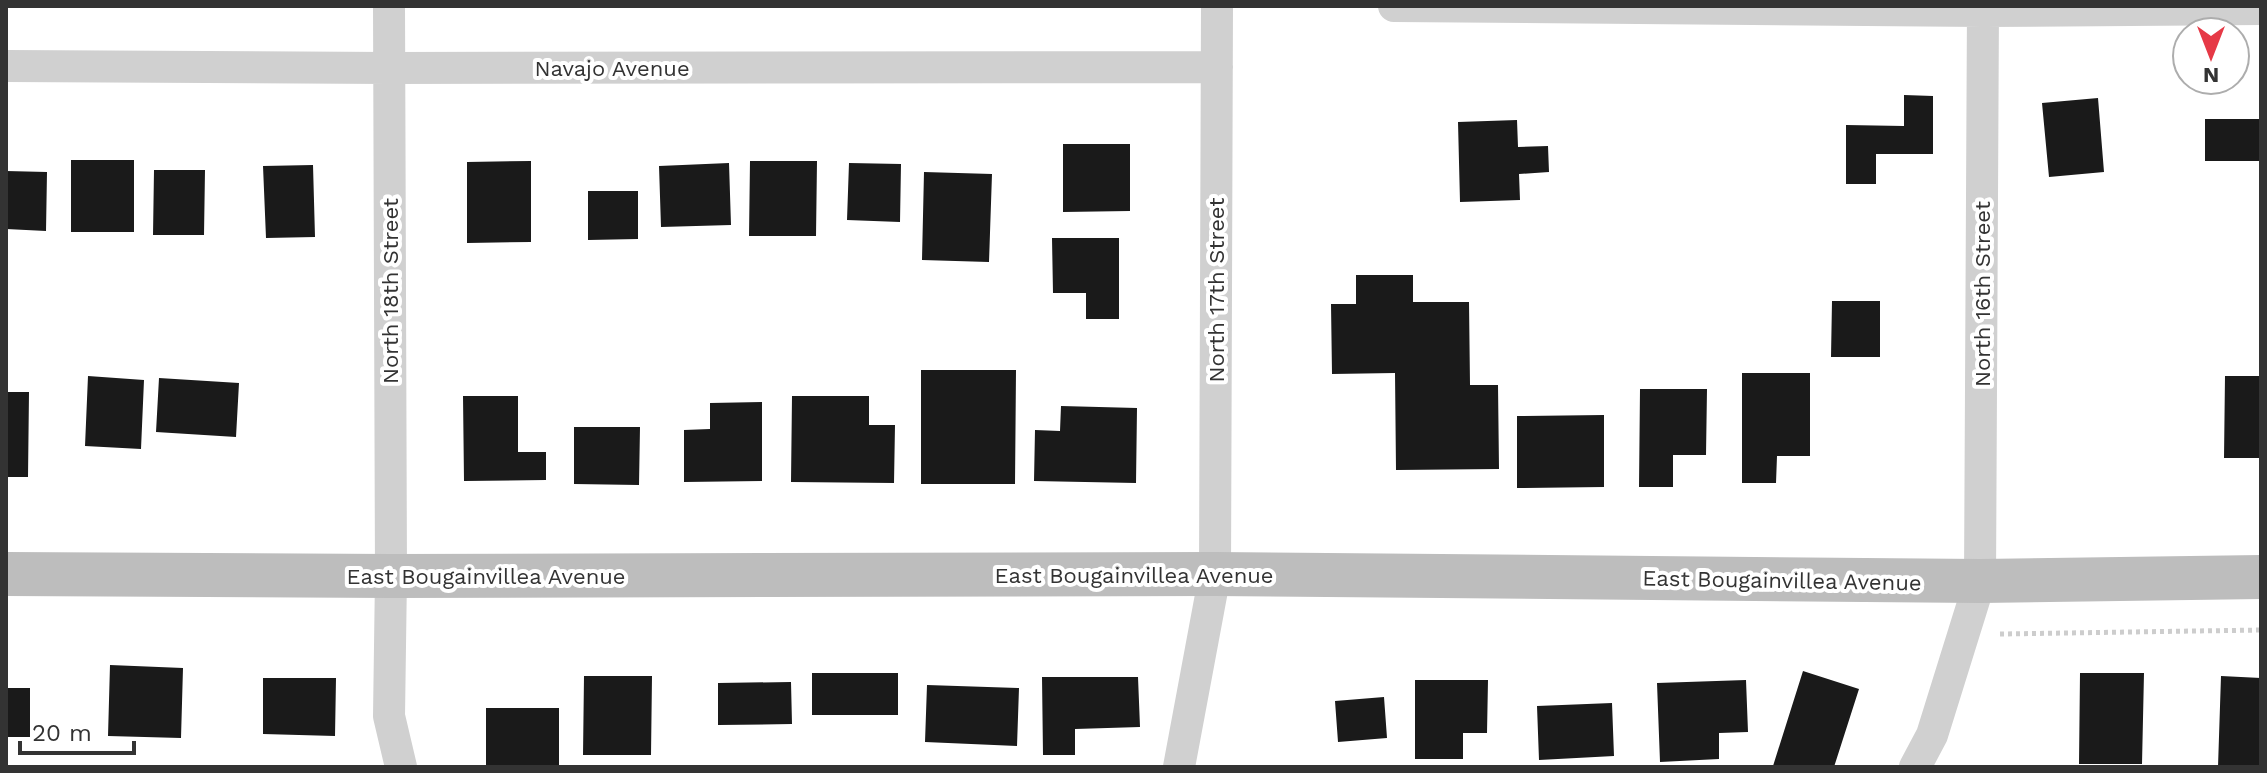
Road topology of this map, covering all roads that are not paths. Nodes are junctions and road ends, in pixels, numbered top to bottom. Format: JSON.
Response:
{"nodes":[{"id":1,"x":389,"y":6,"type":"edge"},
{"id":2,"x":1217,"y":6,"type":"edge"},
{"id":3,"x":1394,"y":6,"type":"edge"},
{"id":4,"x":1983,"y":9,"type":"edge"},
{"id":5,"x":2261,"y":9,"type":"edge"},
{"id":6,"x":6,"y":66,"type":"edge"},
{"id":7,"x":1217,"y":67,"type":"junction"},
{"id":8,"x":388,"y":68,"type":"junction"},
{"id":9,"x":6,"y":574,"type":"edge"},
{"id":10,"x":1215,"y":574,"type":"junction"},
{"id":11,"x":391,"y":576,"type":"junction"},
{"id":12,"x":2261,"y":577,"type":"edge"},
{"id":13,"x":1980,"y":581,"type":"junction"},
{"id":14,"x":401,"y":767,"type":"edge"},
{"id":15,"x":1179,"y":767,"type":"edge"},
{"id":16,"x":1915,"y":767,"type":"edge"}],
"edges":[{"from":1,"to":8,"type":"street","name":"North 18th Street"},
{"from":2,"to":7,"type":"street","name":"North 17th Street"},
{"from":3,"to":4,"type":"street"},
{"from":4,"to":5,"type":"street"},
{"from":4,"to":13,"type":"street","name":"North 16th Street"},
{"from":6,"to":8,"type":"street","name":"Navajo Avenue"},
{"from":7,"to":8,"type":"street","name":"Navajo Avenue"},
{"from":7,"to":10,"type":"street","name":"North 17th Street"},
{"from":8,"to":11,"type":"street","name":"North 18th Street"},
{"from":9,"to":11,"type":"street","name":"East Bougainvillea Avenue"},
{"from":10,"to":11,"type":"street","name":"East Bougainvillea Avenue"},
{"from":10,"to":13,"type":"street","name":"East Bougainvillea Avenue"},
{"from":10,"to":15,"type":"street","name":"North 17th Street"},
{"from":11,"to":14,"type":"street","name":"North 18th Street"},
{"from":12,"to":13,"type":"street","name":"East Bougainvillea Avenue"},
{"from":13,"to":16,"type":"street","name":"North 16th Street"}]}
